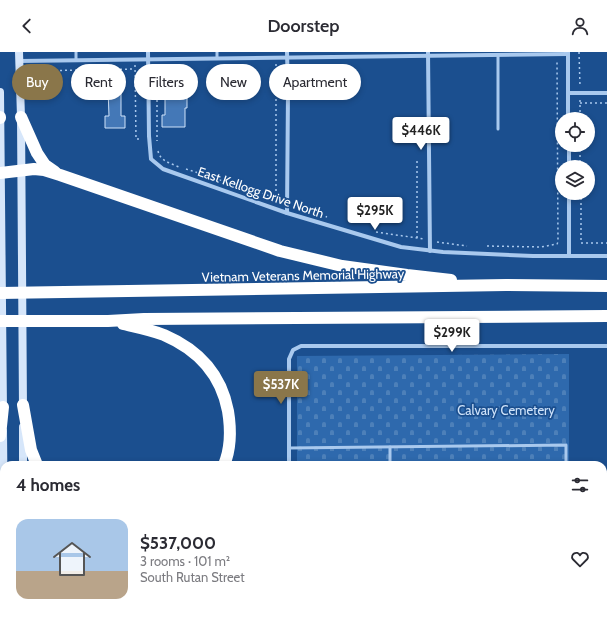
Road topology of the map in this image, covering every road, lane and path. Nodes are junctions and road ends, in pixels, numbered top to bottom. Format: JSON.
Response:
{"nodes":[{"id":1,"x":76,"y":52,"type":"edge"},
{"id":2,"x":148,"y":52,"type":"edge"},
{"id":3,"x":217,"y":52,"type":"edge"},
{"id":4,"x":287,"y":52,"type":"edge"},
{"id":5,"x":579,"y":52,"type":"edge"},
{"id":6,"x":567,"y":53,"type":"edge"},
{"id":7,"x":428,"y":54,"type":"edge"},
{"id":8,"x":557,"y":54,"type":"junction"},
{"id":9,"x":498,"y":55,"type":"junction"},
{"id":10,"x":19,"y":56,"type":"edge"},
{"id":11,"x":217,"y":58,"type":"junction"},
{"id":12,"x":276,"y":58,"type":"junction"},
{"id":13,"x":287,"y":58,"type":"junction"},
{"id":14,"x":148,"y":59,"type":"junction"},
{"id":15,"x":76,"y":60,"type":"junction"},
{"id":16,"x":134,"y":69,"type":"edge"},
{"id":17,"x":63,"y":70,"type":"edge"},
{"id":18,"x":0,"y":92,"type":"edge"},
{"id":19,"x":568,"y":93,"type":"junction"},
{"id":20,"x":580,"y":93,"type":"junction"},
{"id":21,"x":607,"y":93,"type":"edge"},
{"id":22,"x":135,"y":100,"type":"edge"},
{"id":23,"x":157,"y":100,"type":"edge"},
{"id":24,"x":607,"y":103,"type":"edge"},
{"id":25,"x":580,"y":104,"type":"junction"},
{"id":26,"x":568,"y":112,"type":"edge"},
{"id":27,"x":580,"y":112,"type":"edge"},
{"id":28,"x":0,"y":117,"type":"edge"},
{"id":29,"x":21,"y":117,"type":"junction"},
{"id":30,"x":498,"y":129,"type":"dead end"},
{"id":31,"x":140,"y":139,"type":"dead end"},
{"id":32,"x":157,"y":143,"type":"dead end"},
{"id":33,"x":157,"y":147,"type":"dead end"},
{"id":34,"x":417,"y":158,"type":"dead end"},
{"id":35,"x":179,"y":167,"type":"dead end"},
{"id":36,"x":186,"y":169,"type":"dead end"},
{"id":37,"x":21,"y":171,"type":"junction"},
{"id":38,"x":0,"y":173,"type":"edge"},
{"id":39,"x":60,"y":175,"type":"junction"},
{"id":40,"x":276,"y":198,"type":"junction"},
{"id":41,"x":569,"y":200,"type":"edge"},
{"id":42,"x":581,"y":200,"type":"edge"},
{"id":43,"x":288,"y":202,"type":"junction"},
{"id":44,"x":288,"y":213,"type":"junction"},
{"id":45,"x":328,"y":218,"type":"dead end"},
{"id":46,"x":375,"y":232,"type":"dead end"},
{"id":47,"x":417,"y":238,"type":"junction"},
{"id":48,"x":430,"y":241,"type":"junction"},
{"id":49,"x":607,"y":243,"type":"edge"},
{"id":50,"x":471,"y":246,"type":"dead end"},
{"id":51,"x":486,"y":246,"type":"dead end"},
{"id":52,"x":430,"y":251,"type":"junction"},
{"id":53,"x":569,"y":256,"type":"junction"},
{"id":54,"x":607,"y":256,"type":"edge"},
{"id":55,"x":506,"y":285,"type":"junction"},
{"id":56,"x":607,"y":286,"type":"edge"},
{"id":57,"x":0,"y":293,"type":"edge"},
{"id":58,"x":607,"y":316,"type":"edge"},
{"id":59,"x":0,"y":321,"type":"edge"},
{"id":60,"x":108,"y":321,"type":"junction"},
{"id":61,"x":607,"y":346,"type":"edge"},
{"id":62,"x":22,"y":405,"type":"junction"},
{"id":63,"x":3,"y":407,"type":"junction"},
{"id":64,"x":0,"y":436,"type":"edge"},
{"id":65,"x":390,"y":447,"type":"junction"},
{"id":66,"x":289,"y":448,"type":"junction"},
{"id":67,"x":3,"y":461,"type":"edge"},
{"id":68,"x":23,"y":461,"type":"edge"},
{"id":69,"x":35,"y":461,"type":"edge"},
{"id":70,"x":225,"y":461,"type":"edge"},
{"id":71,"x":290,"y":461,"type":"edge"},
{"id":72,"x":390,"y":461,"type":"edge"},
{"id":73,"x":566,"y":461,"type":"edge"},
{"id":74,"x":392,"y":617,"type":"edge"},
{"id":75,"x":433,"y":617,"type":"edge"}],
"edges":[{"from":1,"to":15,"type":"lane"},
{"from":2,"to":14,"type":"street"},
{"from":3,"to":11,"type":"lane"},
{"from":4,"to":13,"type":"street"},
{"from":5,"to":20,"type":"path"},
{"from":6,"to":8,"type":"street"},
{"from":6,"to":19,"type":"street"},
{"from":7,"to":9,"type":"street"},
{"from":7,"to":13,"type":"street"},
{"from":7,"to":48,"type":"street"},
{"from":8,"to":9,"type":"street"},
{"from":8,"to":51,"type":"path"},
{"from":9,"to":30,"type":"lane"},
{"from":10,"to":15,"type":"street"},
{"from":10,"to":29,"type":"main road"},
{"from":11,"to":12,"type":"street"},
{"from":11,"to":14,"type":"street"},
{"from":12,"to":13,"type":"street"},
{"from":12,"to":40,"type":"path"},
{"from":13,"to":43,"type":"street"},
{"from":14,"to":15,"type":"street"},
{"from":14,"to":44,"type":"street","name":"East Kellogg Drive North"},
{"from":16,"to":17,"type":"path"},
{"from":18,"to":28,"type":"main road"},
{"from":19,"to":20,"type":"street"},
{"from":19,"to":26,"type":"street"},
{"from":20,"to":21,"type":"street"},
{"from":20,"to":25,"type":"path"},
{"from":22,"to":31,"type":"path"},
{"from":23,"to":32,"type":"path"},
{"from":24,"to":25,"type":"path"},
{"from":25,"to":27,"type":"path"},
{"from":28,"to":38,"type":"main road"},
{"from":29,"to":37,"type":"main road"},
{"from":29,"to":39,"type":"highway"},
{"from":33,"to":35,"type":"path"},
{"from":34,"to":47,"type":"path"},
{"from":36,"to":40,"type":"path"},
{"from":37,"to":38,"type":"highway"},
{"from":37,"to":39,"type":"highway"},
{"from":37,"to":62,"type":"main road"},
{"from":38,"to":63,"type":"main road"},
{"from":39,"to":55,"type":"highway"},
{"from":40,"to":43,"type":"path"},
{"from":41,"to":53,"type":"street"},
{"from":42,"to":49,"type":"path"},
{"from":43,"to":44,"type":"street"},
{"from":43,"to":45,"type":"path"},
{"from":44,"to":52,"type":"street","name":"East Kellogg Drive North"},
{"from":46,"to":47,"type":"path"},
{"from":47,"to":48,"type":"path"},
{"from":48,"to":50,"type":"path"},
{"from":48,"to":52,"type":"street"},
{"from":52,"to":53,"type":"street","name":"East Kellogg Drive North"},
{"from":53,"to":54,"type":"street","name":"East Kellogg Drive North"},
{"from":55,"to":56,"type":"highway","name":"Vietnam Veterans Memorial Highway"},
{"from":55,"to":57,"type":"highway","name":"Vietnam Veterans Memorial Highway"},
{"from":58,"to":60,"type":"highway"},
{"from":59,"to":60,"type":"highway"},
{"from":60,"to":70,"type":"highway"},
{"from":61,"to":66,"type":"street"},
{"from":62,"to":68,"type":"main road"},
{"from":62,"to":69,"type":"highway"},
{"from":63,"to":64,"type":"highway"},
{"from":63,"to":67,"type":"main road"},
{"from":65,"to":66,"type":"lane"},
{"from":65,"to":72,"type":"lane"},
{"from":65,"to":73,"type":"lane"},
{"from":66,"to":71,"type":"street"},
{"from":74,"to":75,"type":"lane"}]}
